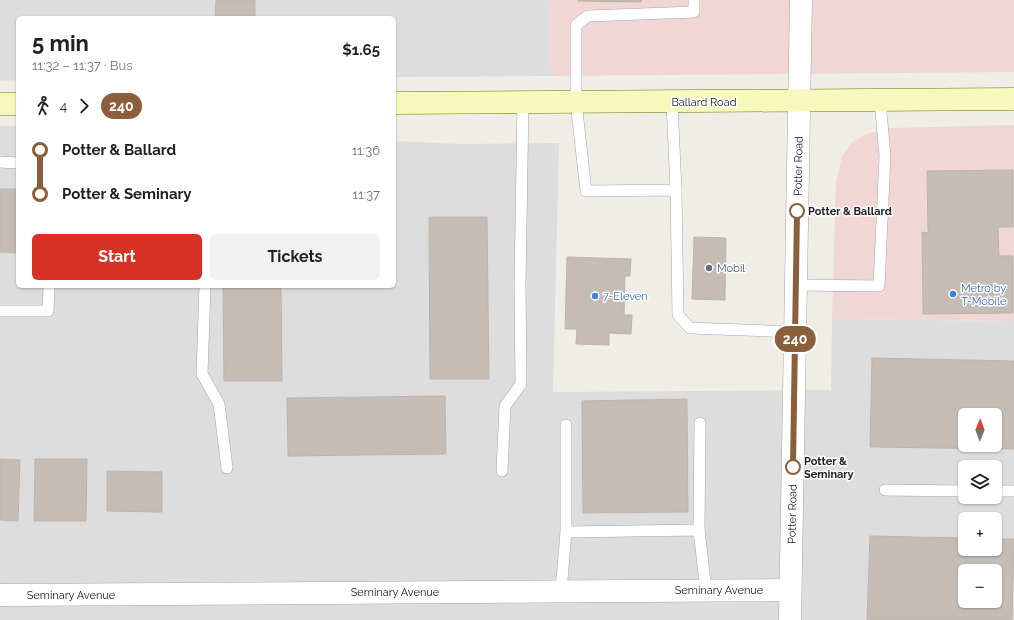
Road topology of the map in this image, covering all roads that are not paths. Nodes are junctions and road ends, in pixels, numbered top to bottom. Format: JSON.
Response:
{"nodes":[{"id":1,"x":694,"y":0,"type":"edge"},
{"id":2,"x":801,"y":0,"type":"edge"},
{"id":3,"x":1014,"y":99,"type":"edge"},
{"id":4,"x":880,"y":100,"type":"junction"},
{"id":5,"x":800,"y":101,"type":"junction"},
{"id":6,"x":523,"y":102,"type":"junction"},
{"id":7,"x":576,"y":102,"type":"junction"},
{"id":8,"x":672,"y":102,"type":"junction"},
{"id":9,"x":396,"y":103,"type":"edge"},
{"id":10,"x":0,"y":104,"type":"edge"},
{"id":11,"x":16,"y":104,"type":"edge"},
{"id":12,"x":0,"y":162,"type":"edge"},
{"id":13,"x":16,"y":163,"type":"edge"},
{"id":14,"x":676,"y":190,"type":"junction"},
{"id":15,"x":796,"y":285,"type":"junction"},
{"id":16,"x":49,"y":288,"type":"edge"},
{"id":17,"x":205,"y":288,"type":"edge"},
{"id":18,"x":0,"y":311,"type":"edge"},
{"id":19,"x":795,"y":332,"type":"junction"},
{"id":20,"x":700,"y":423,"type":"dead end"},
{"id":21,"x":566,"y":425,"type":"dead end"},
{"id":22,"x":227,"y":468,"type":"dead end"},
{"id":23,"x":502,"y":471,"type":"dead end"},
{"id":24,"x":885,"y":490,"type":"dead end"},
{"id":25,"x":958,"y":491,"type":"edge"},
{"id":26,"x":1002,"y":491,"type":"edge"},
{"id":27,"x":1014,"y":491,"type":"edge"},
{"id":28,"x":699,"y":530,"type":"junction"},
{"id":29,"x":566,"y":532,"type":"junction"},
{"id":30,"x":790,"y":590,"type":"junction"},
{"id":31,"x":561,"y":591,"type":"junction"},
{"id":32,"x":706,"y":591,"type":"junction"},
{"id":33,"x":0,"y":595,"type":"edge"},
{"id":34,"x":790,"y":620,"type":"edge"}],
"edges":[{"from":1,"to":7,"type":"lane"},
{"from":2,"to":5,"type":"street","name":"Potter Road"},
{"from":3,"to":4,"type":"street","name":"Ballard Road"},
{"from":4,"to":5,"type":"street","name":"Ballard Road"},
{"from":4,"to":15,"type":"lane"},
{"from":5,"to":8,"type":"street","name":"Ballard Road"},
{"from":5,"to":15,"type":"street","name":"Potter Road"},
{"from":6,"to":7,"type":"street","name":"Ballard Road"},
{"from":6,"to":9,"type":"street","name":"Ballard Road"},
{"from":6,"to":23,"type":"lane"},
{"from":7,"to":8,"type":"street","name":"Ballard Road"},
{"from":7,"to":14,"type":"lane"},
{"from":8,"to":14,"type":"lane"},
{"from":10,"to":11,"type":"street"},
{"from":12,"to":13,"type":"lane"},
{"from":14,"to":19,"type":"lane"},
{"from":15,"to":19,"type":"street","name":"Potter Road"},
{"from":16,"to":18,"type":"lane"},
{"from":17,"to":22,"type":"lane"},
{"from":19,"to":30,"type":"street","name":"Potter Road"},
{"from":20,"to":28,"type":"lane"},
{"from":21,"to":29,"type":"lane"},
{"from":24,"to":25,"type":"lane"},
{"from":26,"to":27,"type":"lane"},
{"from":28,"to":29,"type":"lane"},
{"from":28,"to":32,"type":"lane"},
{"from":29,"to":31,"type":"lane"},
{"from":30,"to":32,"type":"street","name":"Seminary Avenue"},
{"from":30,"to":34,"type":"street","name":"Potter Road"},
{"from":31,"to":32,"type":"street","name":"Seminary Avenue"},
{"from":31,"to":33,"type":"street","name":"Seminary Avenue"}]}
